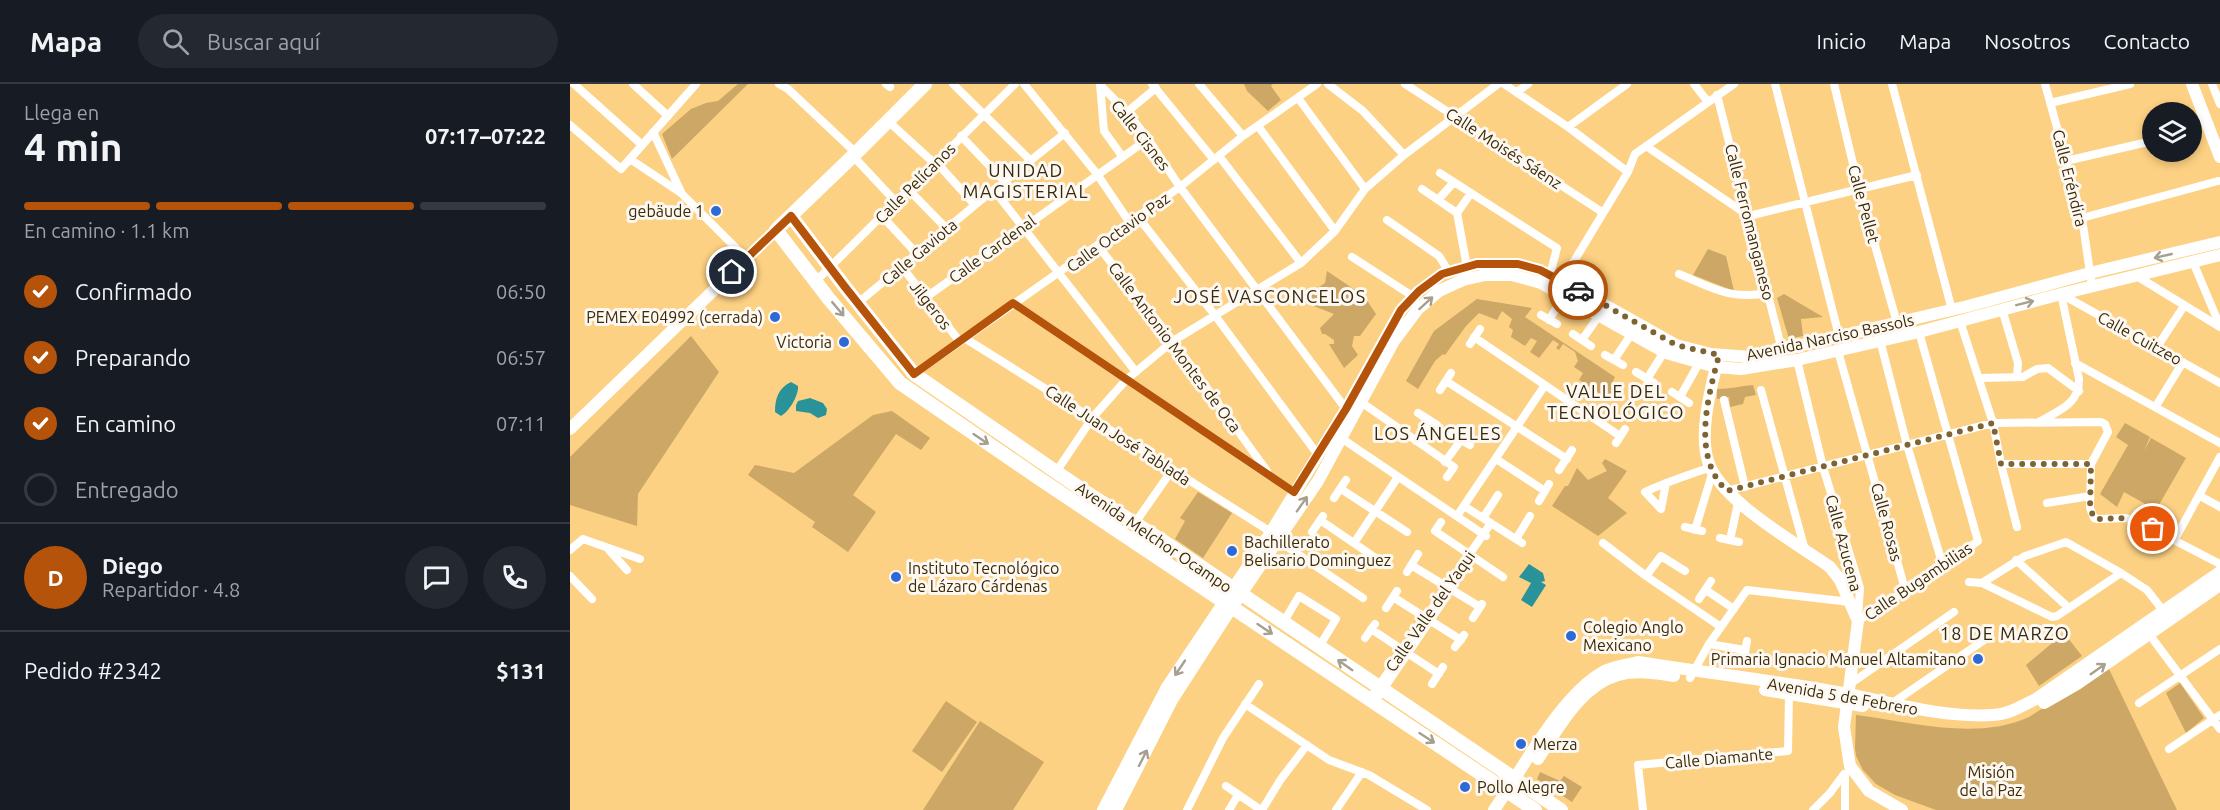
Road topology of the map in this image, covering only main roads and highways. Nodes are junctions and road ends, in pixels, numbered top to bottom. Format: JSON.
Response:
{"nodes":[{"id":1,"x":925,"y":84,"type":"edge"},
{"id":2,"x":791,"y":216,"type":"junction"},
{"id":3,"x":1084,"y":491,"type":"junction"},
{"id":4,"x":1076,"y":503,"type":"junction"},
{"id":5,"x":1514,"y":788,"type":"junction"},
{"id":6,"x":1535,"y":810,"type":"edge"},
{"id":7,"x":1561,"y":810,"type":"edge"}],
"edges":[{"from":1,"to":2,"type":"main road"},
{"from":2,"to":3,"type":"main road","name":"Avenida Melchor Ocampo"},
{"from":2,"to":4,"type":"main road","name":"Avenida Melchor Ocampo","one_way":true},
{"from":3,"to":4,"type":"main road"},
{"from":5,"to":3,"type":"main road","name":"Avenida Melchor Ocampo","one_way":true},
{"from":4,"to":5,"type":"main road","name":"Avenida Melchor Ocampo","one_way":true},
{"from":5,"to":6,"type":"main road","name":"Avenida Melchor Ocampo"},
{"from":5,"to":7,"type":"main road","name":"Avenida Melchor Ocampo"}]}
